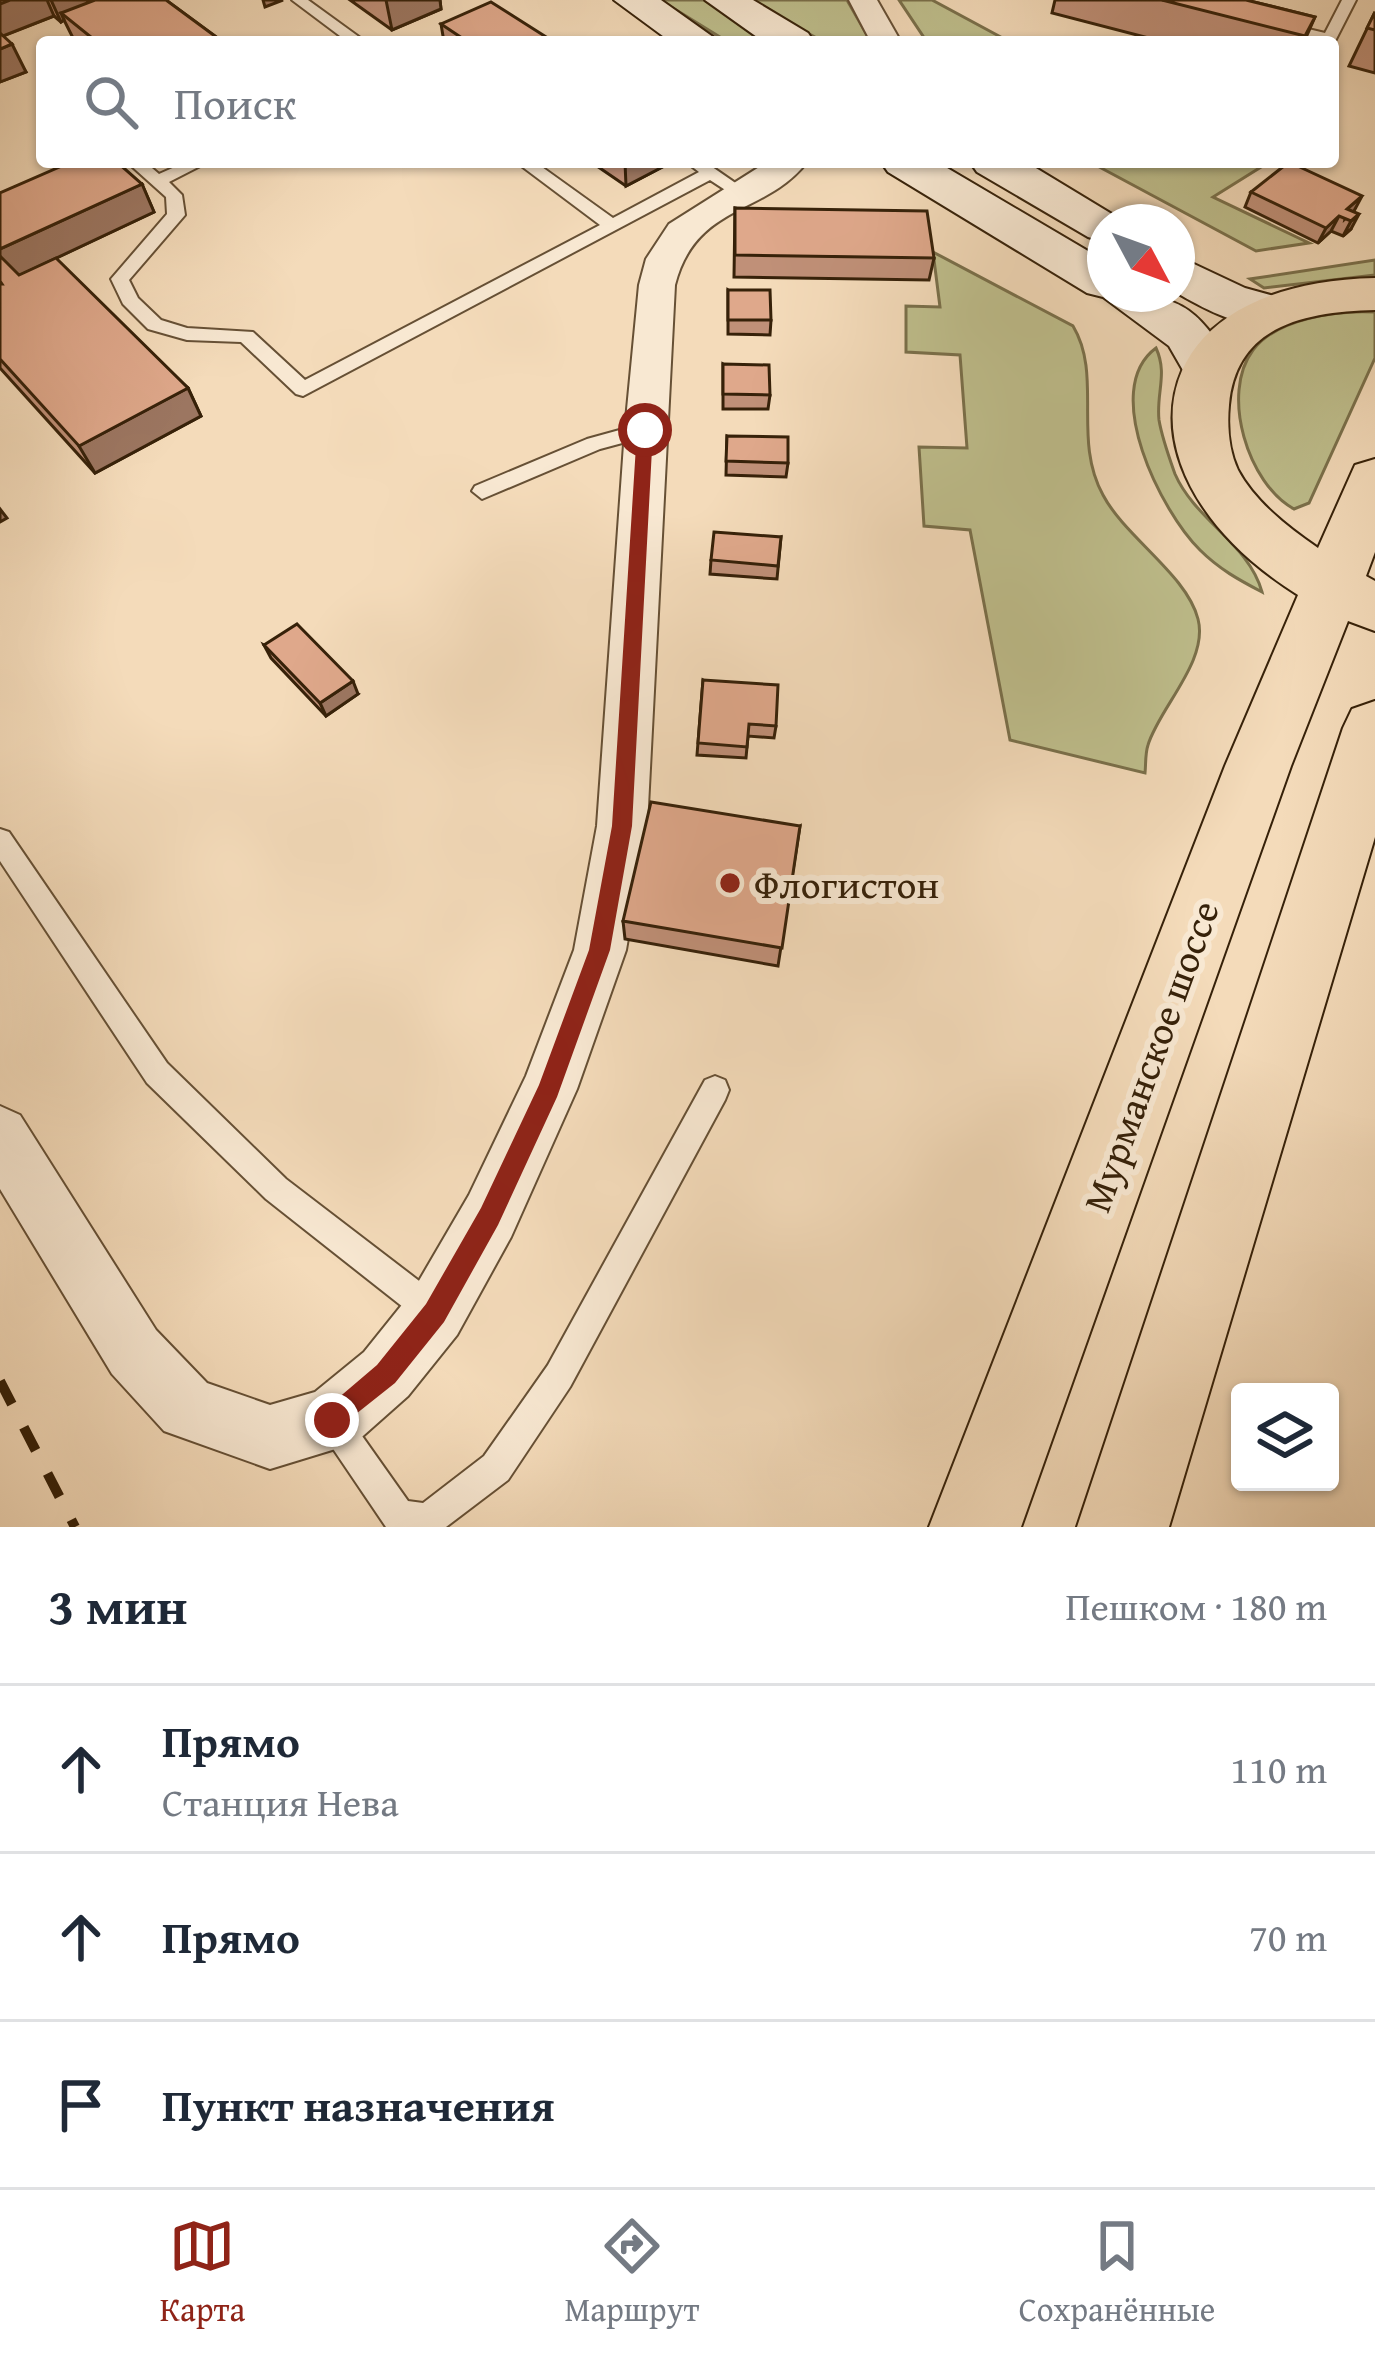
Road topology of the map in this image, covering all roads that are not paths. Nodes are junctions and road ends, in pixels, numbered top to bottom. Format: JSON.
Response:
{"nodes":[{"id":1,"x":299,"y":0,"type":"edge"},
{"id":2,"x":634,"y":0,"type":"edge"},
{"id":3,"x":725,"y":0,"type":"edge"},
{"id":4,"x":863,"y":0,"type":"edge"},
{"id":5,"x":1349,"y":0,"type":"edge"},
{"id":6,"x":1260,"y":21,"type":"edge"},
{"id":7,"x":350,"y":36,"type":"edge"},
{"id":8,"x":691,"y":36,"type":"edge"},
{"id":9,"x":784,"y":36,"type":"edge"},
{"id":10,"x":883,"y":36,"type":"edge"},
{"id":11,"x":1314,"y":36,"type":"edge"},
{"id":12,"x":1330,"y":36,"type":"edge"},
{"id":13,"x":142,"y":168,"type":"edge"},
{"id":14,"x":187,"y":168,"type":"edge"},
{"id":15,"x":532,"y":168,"type":"edge"},
{"id":16,"x":755,"y":168,"type":"edge"},
{"id":17,"x":914,"y":168,"type":"edge"},
{"id":18,"x":1003,"y":168,"type":"edge"},
{"id":19,"x":714,"y":175,"type":"edge"},
{"id":20,"x":158,"y":181,"type":"junction"},
{"id":21,"x":1087,"y":217,"type":"edge"},
{"id":22,"x":612,"y":226,"type":"junction"},
{"id":23,"x":1087,"y":271,"type":"edge"},
{"id":24,"x":1195,"y":282,"type":"edge"},
{"id":25,"x":1375,"y":294,"type":"edge"},
{"id":26,"x":1267,"y":311,"type":"junction"},
{"id":27,"x":1153,"y":312,"type":"edge"},
{"id":28,"x":1208,"y":366,"type":"junction"},
{"id":29,"x":645,"y":430,"type":"junction"},
{"id":30,"x":1375,"y":480,"type":"edge"},
{"id":31,"x":482,"y":491,"type":"dead end"},
{"id":32,"x":1353,"y":597,"type":"edge"},
{"id":33,"x":1375,"y":728,"type":"edge"},
{"id":34,"x":0,"y":840,"type":"edge"},
{"id":35,"x":715,"y":1090,"type":"dead end"},
{"id":36,"x":0,"y":1135,"type":"edge"},
{"id":37,"x":435,"y":1313,"type":"junction"},
{"id":38,"x":332,"y":1420,"type":"junction"},
{"id":39,"x":975,"y":1527,"type":"edge"},
{"id":40,"x":1123,"y":1527,"type":"edge"}],
"edges":[{"from":1,"to":7,"type":"lane"},
{"from":2,"to":8,"type":"main road"},
{"from":3,"to":9,"type":"main road"},
{"from":4,"to":10,"type":"street"},
{"from":5,"to":12,"type":"lane"},
{"from":6,"to":11,"type":"lane"},
{"from":13,"to":20,"type":"lane"},
{"from":14,"to":20,"type":"lane"},
{"from":15,"to":22,"type":"lane"},
{"from":16,"to":19,"type":"street"},
{"from":17,"to":23,"type":"main road"},
{"from":18,"to":21,"type":"main road"},
{"from":19,"to":22,"type":"lane"},
{"from":19,"to":29,"type":"street"},
{"from":20,"to":22,"type":"lane"},
{"from":24,"to":26,"type":"main road"},
{"from":25,"to":26,"type":"main road"},
{"from":26,"to":28,"type":"main road"},
{"from":27,"to":28,"type":"main road"},
{"from":28,"to":32,"type":"main road"},
{"from":29,"to":31,"type":"lane"},
{"from":29,"to":37,"type":"street"},
{"from":30,"to":32,"type":"main road","name":"Мурманское шоссе"},
{"from":32,"to":39,"type":"main road","name":"Мурманское шоссе"},
{"from":33,"to":40,"type":"main road"},
{"from":34,"to":37,"type":"lane"},
{"from":35,"to":38,"type":"lane"},
{"from":36,"to":38,"type":"street"},
{"from":37,"to":38,"type":"street"}]}
